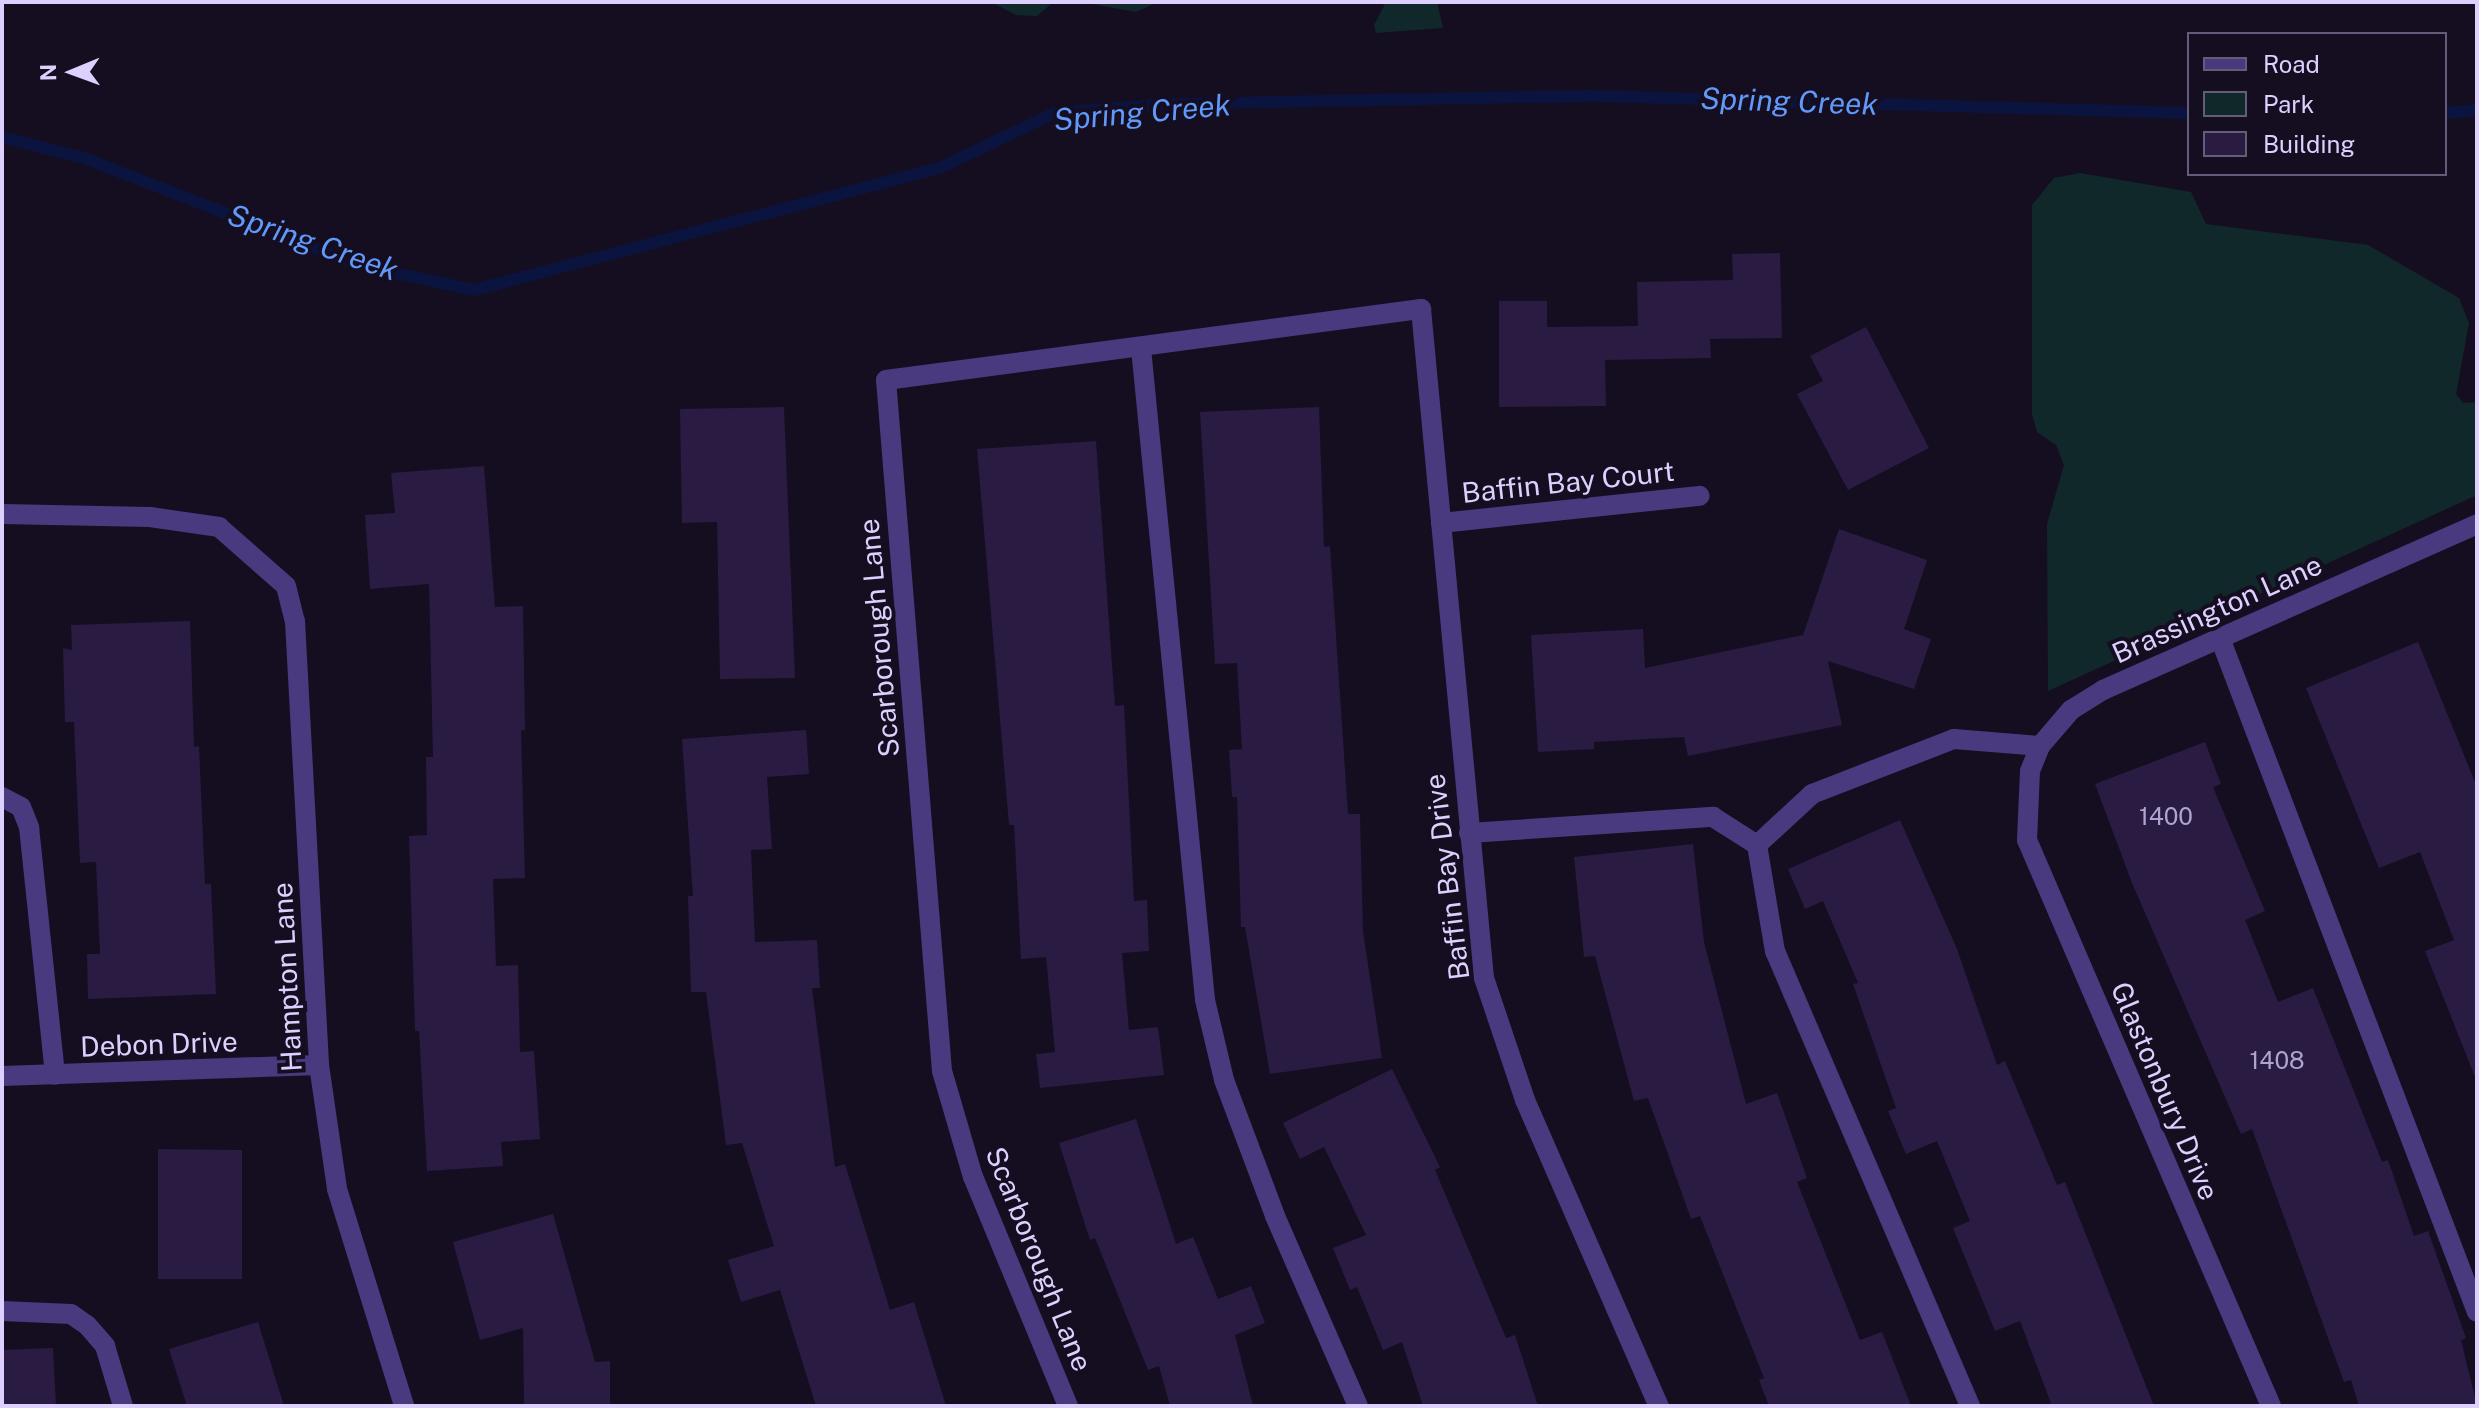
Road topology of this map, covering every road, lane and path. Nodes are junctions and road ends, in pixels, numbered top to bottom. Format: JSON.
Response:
{"nodes":[{"id":1,"x":1421,"y":309,"type":"joint"},
{"id":2,"x":1141,"y":348,"type":"junction"},
{"id":3,"x":1700,"y":496,"type":"dead end"},
{"id":4,"x":2,"y":514,"type":"edge"},
{"id":5,"x":1441,"y":523,"type":"junction"},
{"id":6,"x":2477,"y":526,"type":"edge"},
{"id":7,"x":2220,"y":638,"type":"junction"},
{"id":8,"x":2040,"y":746,"type":"junction"},
{"id":9,"x":2026,"y":794,"type":"joint"},
{"id":10,"x":2,"y":797,"type":"edge"},
{"id":11,"x":1469,"y":833,"type":"junction"},
{"id":12,"x":1757,"y":845,"type":"junction"},
{"id":13,"x":319,"y":1065,"type":"junction"},
{"id":14,"x":55,"y":1075,"type":"junction"},
{"id":15,"x":2,"y":1076,"type":"edge"},
{"id":16,"x":2,"y":1311,"type":"edge"},
{"id":17,"x":2477,"y":1312,"type":"edge"},
{"id":18,"x":123,"y":1406,"type":"edge"},
{"id":19,"x":404,"y":1406,"type":"edge"},
{"id":20,"x":1068,"y":1406,"type":"edge"},
{"id":21,"x":1358,"y":1406,"type":"edge"},
{"id":22,"x":1659,"y":1406,"type":"edge"},
{"id":23,"x":1970,"y":1406,"type":"edge"},
{"id":24,"x":2271,"y":1406,"type":"edge"}],
"edges":[{"from":1,"to":2,"type":"street","name":"Scarborough Lane"},
{"from":1,"to":5,"type":"street","name":"Baffin Bay Drive"},
{"from":2,"to":20,"type":"street","name":"Scarborough Lane"},
{"from":2,"to":21,"type":"street"},
{"from":3,"to":5,"type":"street","name":"Baffin Bay Court"},
{"from":4,"to":13,"type":"street","name":"Hampton Lane"},
{"from":5,"to":11,"type":"street","name":"Baffin Bay Drive"},
{"from":6,"to":7,"type":"street","name":"Brassington Lane"},
{"from":7,"to":8,"type":"street","name":"Brassington Lane"},
{"from":7,"to":17,"type":"street"},
{"from":8,"to":9,"type":"street","name":"Brassington Lane"},
{"from":8,"to":12,"type":"street"},
{"from":9,"to":24,"type":"street","name":"Glastonbury Drive"},
{"from":10,"to":14,"type":"street"},
{"from":11,"to":12,"type":"street"},
{"from":11,"to":22,"type":"street","name":"Baffin Bay Drive"},
{"from":12,"to":23,"type":"street"},
{"from":13,"to":14,"type":"street","name":"Debon Drive"},
{"from":13,"to":19,"type":"street","name":"Hampton Lane"},
{"from":14,"to":15,"type":"street","name":"Debon Drive"},
{"from":16,"to":18,"type":"street"}]}
